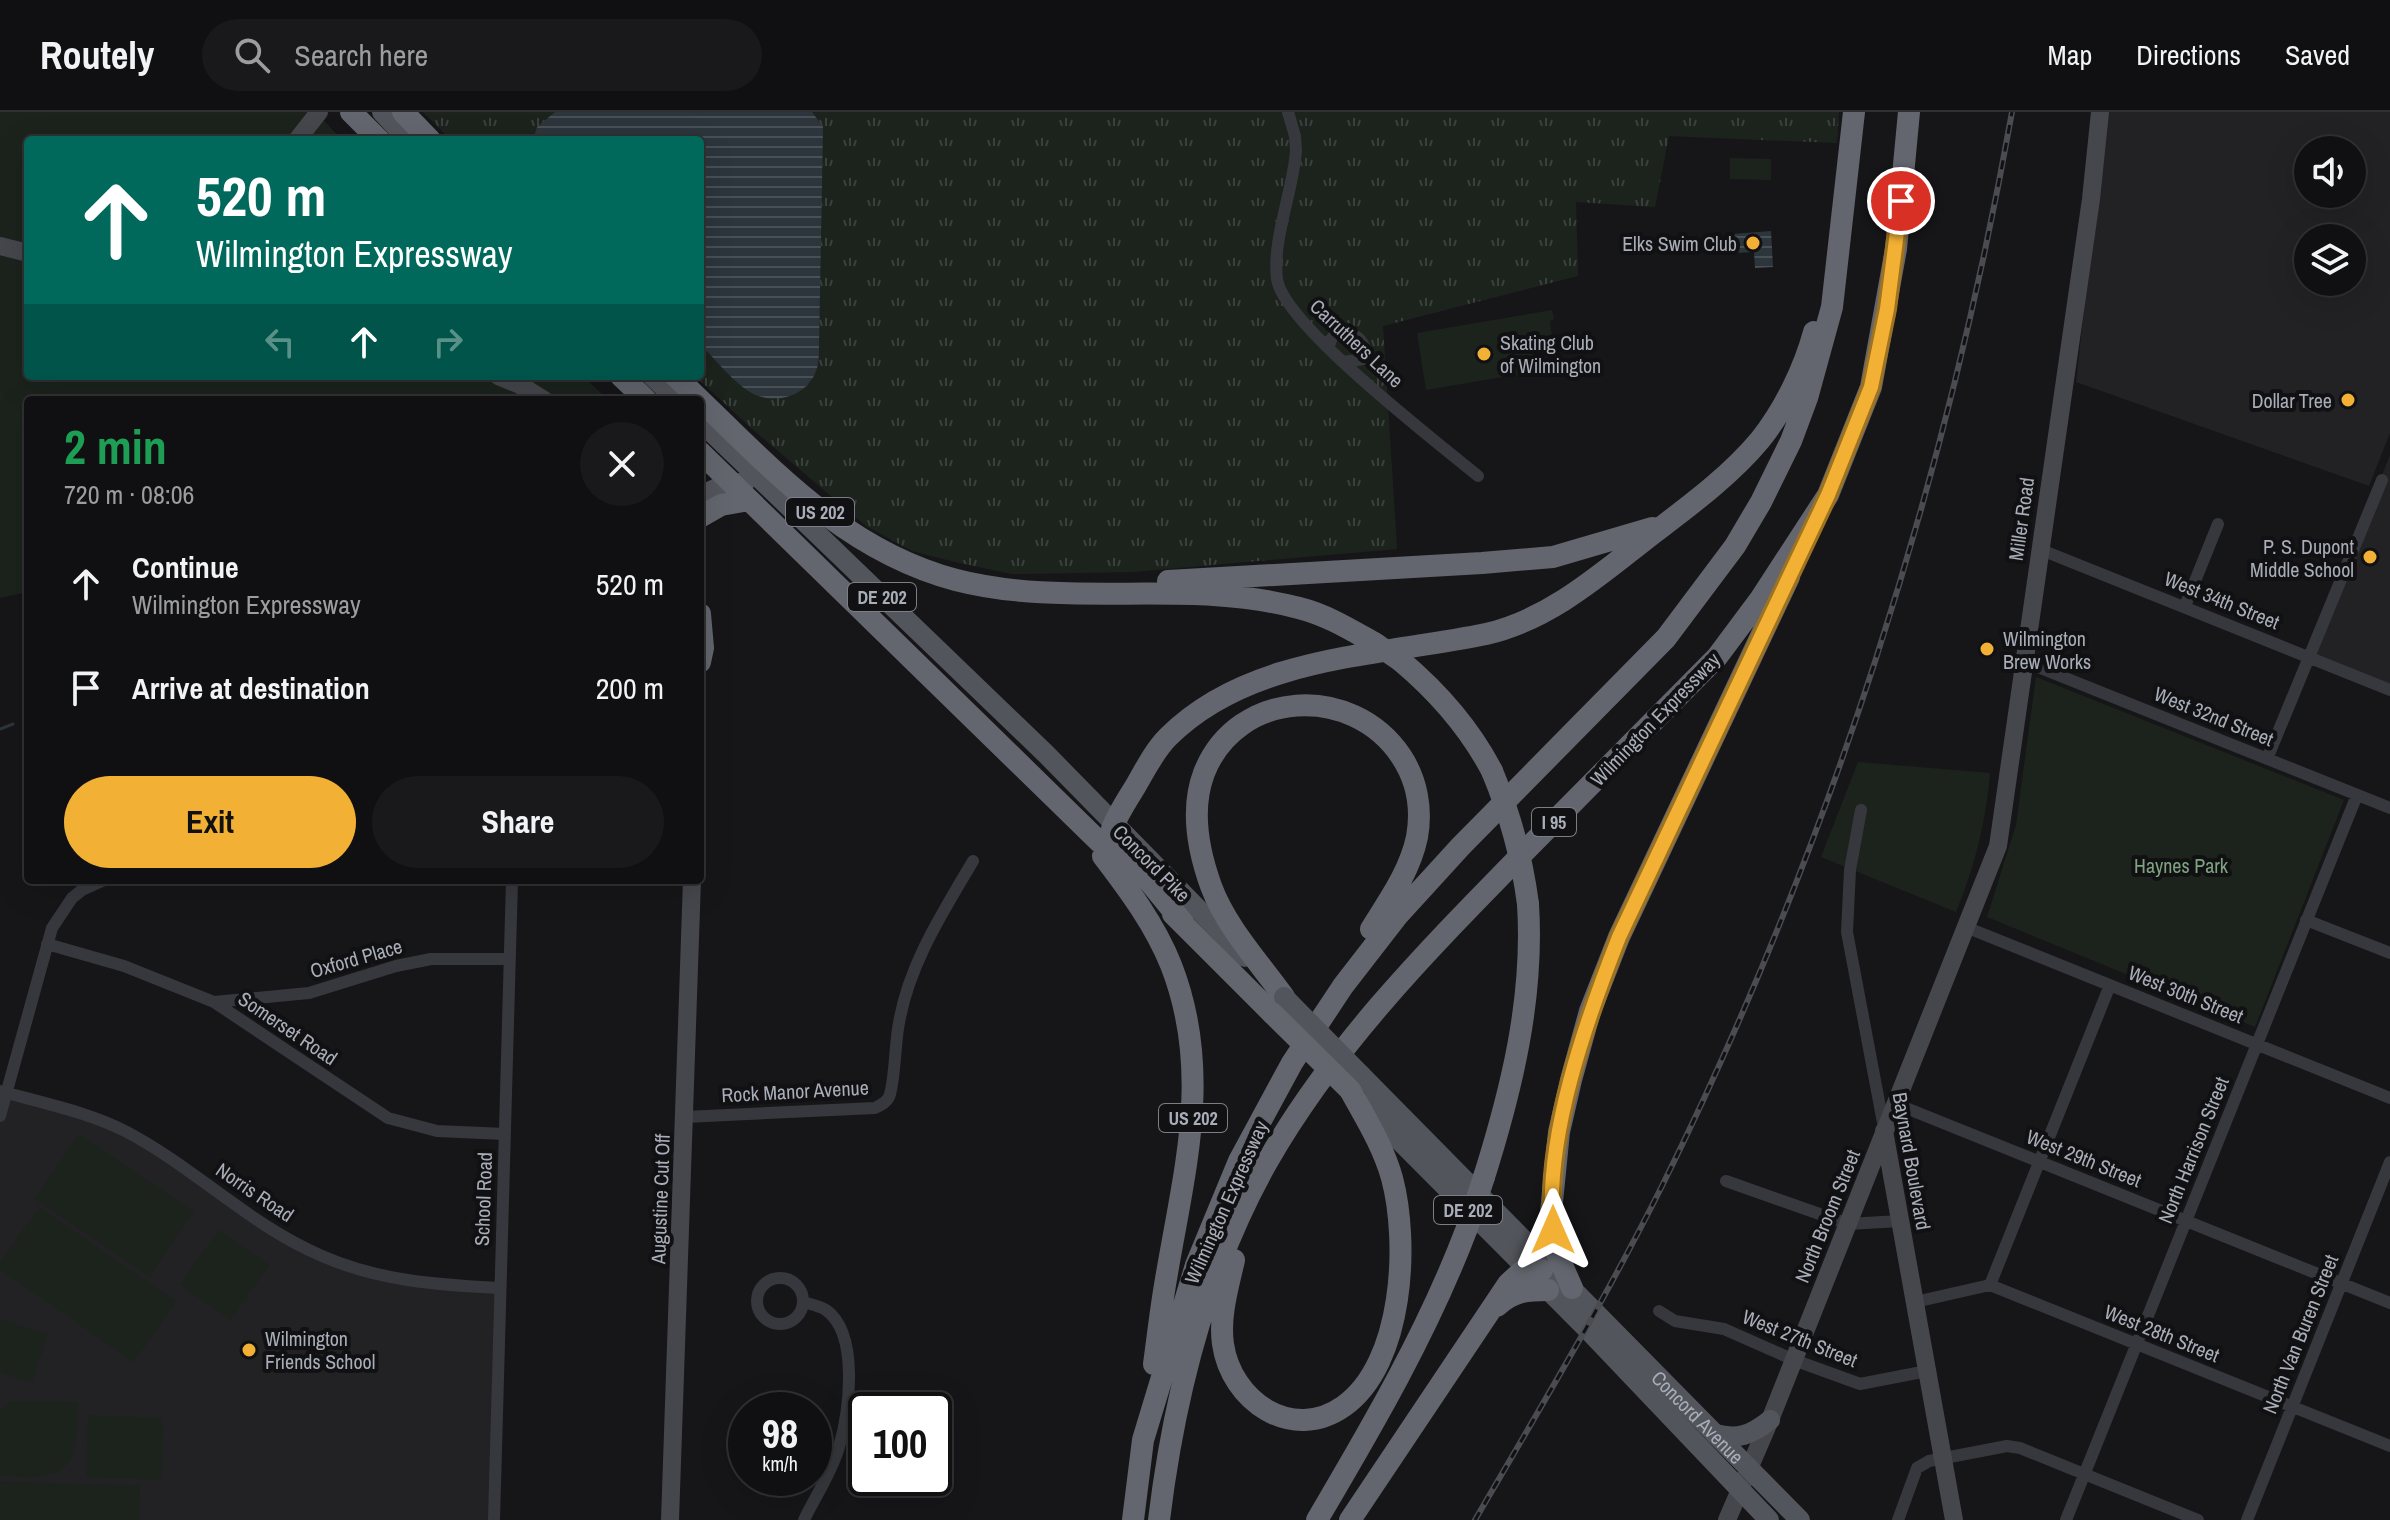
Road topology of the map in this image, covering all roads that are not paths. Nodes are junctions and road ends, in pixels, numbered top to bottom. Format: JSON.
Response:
{"nodes":[{"id":1,"x":319,"y":112,"type":"edge"},
{"id":2,"x":382,"y":112,"type":"edge"},
{"id":3,"x":403,"y":112,"type":"edge"},
{"id":4,"x":1288,"y":112,"type":"edge"},
{"id":5,"x":1854,"y":112,"type":"edge"},
{"id":6,"x":1909,"y":112,"type":"edge"},
{"id":7,"x":2100,"y":112,"type":"edge"},
{"id":8,"x":352,"y":114,"type":"edge"},
{"id":9,"x":300,"y":136,"type":"edge"},
{"id":10,"x":375,"y":136,"type":"edge"},
{"id":11,"x":404,"y":136,"type":"edge"},
{"id":12,"x":426,"y":136,"type":"edge"},
{"id":13,"x":1851,"y":139,"type":"junction"},
{"id":14,"x":0,"y":246,"type":"edge"},
{"id":15,"x":24,"y":252,"type":"edge"},
{"id":16,"x":1327,"y":345,"type":"junction"},
{"id":17,"x":1343,"y":362,"type":"junction"},
{"id":18,"x":506,"y":380,"type":"edge"},
{"id":19,"x":625,"y":380,"type":"edge"},
{"id":20,"x":656,"y":380,"type":"edge"},
{"id":21,"x":679,"y":380,"type":"edge"},
{"id":22,"x":536,"y":396,"type":"edge"},
{"id":23,"x":642,"y":396,"type":"edge"},
{"id":24,"x":673,"y":396,"type":"edge"},
{"id":25,"x":696,"y":396,"type":"edge"},
{"id":26,"x":704,"y":404,"type":"edge"},
{"id":27,"x":704,"y":426,"type":"edge"},
{"id":28,"x":704,"y":456,"type":"edge"},
{"id":29,"x":1478,"y":476,"type":"dead end"},
{"id":30,"x":2382,"y":480,"type":"dead end"},
{"id":31,"x":733,"y":484,"type":"junction"},
{"id":32,"x":759,"y":494,"type":"junction"},
{"id":33,"x":704,"y":495,"type":"edge"},
{"id":34,"x":1828,"y":495,"type":"junction"},
{"id":35,"x":704,"y":515,"type":"edge"},
{"id":36,"x":1668,"y":522,"type":"junction"},
{"id":37,"x":2218,"y":524,"type":"dead end"},
{"id":38,"x":2039,"y":549,"type":"junction"},
{"id":39,"x":1000,"y":588,"type":"junction"},
{"id":40,"x":2185,"y":606,"type":"junction"},
{"id":41,"x":2310,"y":658,"type":"junction"},
{"id":42,"x":2023,"y":661,"type":"junction"},
{"id":43,"x":2390,"y":690,"type":"edge"},
{"id":44,"x":2267,"y":759,"type":"junction"},
{"id":45,"x":2357,"y":795,"type":"junction"},
{"id":46,"x":2390,"y":808,"type":"edge"},
{"id":47,"x":1861,"y":810,"type":"dead end"},
{"id":48,"x":1079,"y":823,"type":"junction"},
{"id":49,"x":1114,"y":824,"type":"junction"},
{"id":50,"x":973,"y":861,"type":"dead end"},
{"id":51,"x":95,"y":884,"type":"edge"},
{"id":52,"x":512,"y":884,"type":"edge"},
{"id":53,"x":692,"y":884,"type":"edge"},
{"id":54,"x":2306,"y":920,"type":"junction"},
{"id":55,"x":1184,"y":924,"type":"junction"},
{"id":56,"x":1968,"y":928,"type":"junction"},
{"id":57,"x":47,"y":944,"type":"junction"},
{"id":58,"x":2390,"y":953,"type":"edge"},
{"id":59,"x":509,"y":959,"type":"junction"},
{"id":60,"x":2110,"y":985,"type":"junction"},
{"id":61,"x":214,"y":1002,"type":"junction"},
{"id":62,"x":1278,"y":1005,"type":"junction"},
{"id":63,"x":2257,"y":1044,"type":"junction"},
{"id":64,"x":1356,"y":1082,"type":"junction"},
{"id":65,"x":3,"y":1092,"type":"edge"},
{"id":66,"x":1310,"y":1094,"type":"junction"},
{"id":67,"x":2390,"y":1098,"type":"edge"},
{"id":68,"x":1896,"y":1104,"type":"junction"},
{"id":69,"x":0,"y":1116,"type":"edge"},
{"id":70,"x":685,"y":1117,"type":"junction"},
{"id":71,"x":1257,"y":1128,"type":"junction"},
{"id":72,"x":1884,"y":1131,"type":"junction"},
{"id":73,"x":505,"y":1134,"type":"junction"},
{"id":74,"x":2040,"y":1162,"type":"junction"},
{"id":75,"x":2390,"y":1162,"type":"edge"},
{"id":76,"x":1726,"y":1181,"type":"dead end"},
{"id":77,"x":1900,"y":1221,"type":"junction"},
{"id":78,"x":2186,"y":1221,"type":"junction"},
{"id":79,"x":1848,"y":1224,"type":"junction"},
{"id":80,"x":1539,"y":1277,"type":"junction"},
{"id":81,"x":2342,"y":1283,"type":"junction"},
{"id":82,"x":1990,"y":1285,"type":"junction"},
{"id":83,"x":500,"y":1288,"type":"junction"},
{"id":84,"x":1572,"y":1288,"type":"junction"},
{"id":85,"x":803,"y":1302,"type":"dead end"},
{"id":86,"x":1915,"y":1302,"type":"junction"},
{"id":87,"x":2390,"y":1303,"type":"edge"},
{"id":88,"x":1659,"y":1311,"type":"dead end"},
{"id":89,"x":1592,"y":1321,"type":"junction"},
{"id":90,"x":2137,"y":1344,"type":"junction"},
{"id":91,"x":1794,"y":1360,"type":"junction"},
{"id":92,"x":1927,"y":1371,"type":"junction"},
{"id":93,"x":2293,"y":1407,"type":"junction"},
{"id":94,"x":1770,"y":1420,"type":"junction"},
{"id":95,"x":1715,"y":1434,"type":"junction"},
{"id":96,"x":1143,"y":1440,"type":"junction"},
{"id":97,"x":2390,"y":1446,"type":"edge"},
{"id":98,"x":1943,"y":1458,"type":"junction"},
{"id":99,"x":1750,"y":1470,"type":"junction"},
{"id":100,"x":2084,"y":1474,"type":"junction"},
{"id":101,"x":1740,"y":1489,"type":"junction"},
{"id":102,"x":494,"y":1520,"type":"edge"},
{"id":103,"x":670,"y":1520,"type":"edge"},
{"id":104,"x":804,"y":1520,"type":"edge"},
{"id":105,"x":1133,"y":1520,"type":"edge"},
{"id":106,"x":1159,"y":1520,"type":"edge"},
{"id":107,"x":1317,"y":1520,"type":"edge"},
{"id":108,"x":1350,"y":1520,"type":"edge"},
{"id":109,"x":1727,"y":1520,"type":"edge"},
{"id":110,"x":1769,"y":1520,"type":"edge"},
{"id":111,"x":1800,"y":1520,"type":"edge"},
{"id":112,"x":1898,"y":1520,"type":"edge"},
{"id":113,"x":1954,"y":1520,"type":"edge"},
{"id":114,"x":2066,"y":1520,"type":"edge"},
{"id":115,"x":2198,"y":1520,"type":"edge"},
{"id":116,"x":2247,"y":1520,"type":"edge"}],
"edges":[{"from":1,"to":9,"type":"street"},
{"from":2,"to":11,"type":"main road"},
{"from":3,"to":12,"type":"highway"},
{"from":4,"to":16,"type":"street","name":"Carruthers Lane"},
{"from":5,"to":13,"type":"highway","name":"Wilmington Expressway","number":"I 95"},
{"from":6,"to":34,"type":"highway","name":"Wilmington Expressway","number":"I 95"},
{"from":7,"to":38,"type":"street","name":"Miller Road"},
{"from":8,"to":10,"type":"highway"},
{"from":13,"to":36,"type":"highway"},
{"from":13,"to":71,"type":"highway","name":"Wilmington Expressway","number":"I 95"},
{"from":14,"to":15,"type":"street"},
{"from":16,"to":17,"type":"street","name":"Carruthers Lane"},
{"from":16,"to":17,"type":"street"},
{"from":17,"to":29,"type":"street","name":"Carruthers Lane"},
{"from":18,"to":22,"type":"street"},
{"from":19,"to":23,"type":"highway"},
{"from":20,"to":24,"type":"main road"},
{"from":21,"to":25,"type":"highway","number":"US 202"},
{"from":26,"to":39,"type":"highway","number":"US 202"},
{"from":27,"to":32,"type":"main road","name":"Concord Pike","number":"DE 202"},
{"from":28,"to":31,"type":"highway","name":"Concord Pike","number":"US 202"},
{"from":30,"to":41,"type":"street"},
{"from":31,"to":32,"type":"highway","name":"Concord Pike","number":"US 202"},
{"from":31,"to":33,"type":"main road"},
{"from":32,"to":35,"type":"highway"},
{"from":32,"to":48,"type":"highway","name":"Concord Pike","number":"US 202"},
{"from":32,"to":49,"type":"main road","name":"Concord Pike","number":"DE 202"},
{"from":34,"to":66,"type":"highway","name":"Wilmington Expressway","number":"I 95"},
{"from":34,"to":84,"type":"highway"},
{"from":36,"to":39,"type":"highway"},
{"from":36,"to":49,"type":"highway"},
{"from":37,"to":40,"type":"street"},
{"from":38,"to":40,"type":"street","name":"West 34th Street"},
{"from":38,"to":42,"type":"street","name":"Miller Road"},
{"from":39,"to":107,"type":"highway","number":"US 202","bridge":true},
{"from":40,"to":41,"type":"street","name":"West 34th Street"},
{"from":41,"to":43,"type":"street","name":"West 34th Street"},
{"from":41,"to":44,"type":"street"},
{"from":42,"to":44,"type":"street","name":"West 32nd Street"},
{"from":42,"to":56,"type":"street","name":"Miller Road"},
{"from":44,"to":45,"type":"street","name":"West 32nd Street"},
{"from":45,"to":46,"type":"street","name":"West 32nd Street"},
{"from":45,"to":54,"type":"street","name":"North Harrison Street"},
{"from":47,"to":72,"type":"street","name":"Baynard Boulevard"},
{"from":48,"to":55,"type":"highway","name":"Concord Pike","number":"DE 202"},
{"from":48,"to":96,"type":"highway","number":"US 202"},
{"from":49,"to":55,"type":"highway"},
{"from":49,"to":62,"type":"main road","name":"Concord Pike","number":"DE 202"},
{"from":50,"to":70,"type":"street","name":"Rock Manor Avenue"},
{"from":51,"to":57,"type":"street"},
{"from":52,"to":59,"type":"street","name":"School Road"},
{"from":53,"to":70,"type":"street","name":"Augustine Cut Off"},
{"from":54,"to":58,"type":"street"},
{"from":54,"to":63,"type":"street","name":"North Harrison Street"},
{"from":55,"to":62,"type":"highway","name":"Concord Pike","number":"DE 202"},
{"from":56,"to":60,"type":"street","name":"West 30th Street"},
{"from":56,"to":68,"type":"street","name":"North Broom Street"},
{"from":57,"to":61,"type":"street","name":"Somerset Road"},
{"from":57,"to":65,"type":"street"},
{"from":59,"to":61,"type":"street","name":"Oxford Place"},
{"from":59,"to":73,"type":"street","name":"School Road"},
{"from":60,"to":63,"type":"street","name":"West 30th Street"},
{"from":60,"to":74,"type":"street"},
{"from":61,"to":73,"type":"street","name":"Somerset Road"},
{"from":62,"to":64,"type":"highway","name":"Concord Pike","number":"DE 202","bridge":true},
{"from":62,"to":71,"type":"highway"},
{"from":63,"to":67,"type":"street","name":"West 30th Street"},
{"from":63,"to":78,"type":"street","name":"North Harrison Street"},
{"from":64,"to":66,"type":"highway"},
{"from":64,"to":80,"type":"main road","name":"Concord Pike","number":"DE 202"},
{"from":64,"to":84,"type":"main road","name":"Concord Pike","number":"DE 202"},
{"from":65,"to":69,"type":"street"},
{"from":65,"to":83,"type":"street","name":"Norris Road"},
{"from":66,"to":106,"type":"highway","name":"Wilmington Expressway","number":"I 95"},
{"from":68,"to":72,"type":"street","name":"North Broom Street"},
{"from":68,"to":74,"type":"street","name":"West 29th Street"},
{"from":70,"to":103,"type":"street","name":"Augustine Cut Off"},
{"from":71,"to":96,"type":"highway","name":"Wilmington Expressway","number":"I 95"},
{"from":72,"to":77,"type":"street","name":"Baynard Boulevard"},
{"from":72,"to":79,"type":"street","name":"North Broom Street"},
{"from":73,"to":83,"type":"street","name":"School Road"},
{"from":74,"to":78,"type":"street","name":"West 29th Street"},
{"from":74,"to":82,"type":"street"},
{"from":75,"to":81,"type":"street","name":"North Van Buren Street"},
{"from":76,"to":79,"type":"street"},
{"from":77,"to":79,"type":"street"},
{"from":77,"to":86,"type":"street","name":"Baynard Boulevard"},
{"from":78,"to":81,"type":"street","name":"West 29th Street"},
{"from":78,"to":90,"type":"street","name":"North Harrison Street"},
{"from":79,"to":91,"type":"street","name":"North Broom Street"},
{"from":80,"to":89,"type":"main road","name":"Concord Pike","number":"DE 202"},
{"from":80,"to":99,"type":"main road"},
{"from":80,"to":108,"type":"highway"},
{"from":81,"to":87,"type":"street","name":"West 29th Street"},
{"from":81,"to":93,"type":"street","name":"North Van Buren Street"},
{"from":82,"to":86,"type":"street"},
{"from":82,"to":90,"type":"street","name":"West 28th Street"},
{"from":83,"to":102,"type":"street","name":"School Road"},
{"from":84,"to":89,"type":"main road","name":"Concord Pike","number":"DE 202"},
{"from":85,"to":104,"type":"street"},
{"from":86,"to":92,"type":"street","name":"Baynard Boulevard"},
{"from":88,"to":91,"type":"street","name":"West 27th Street"},
{"from":89,"to":95,"type":"main road","name":"Concord Avenue","number":"DE 202"},
{"from":89,"to":101,"type":"main road","name":"Concord Avenue","number":"DE 202"},
{"from":90,"to":93,"type":"street","name":"West 28th Street"},
{"from":90,"to":100,"type":"street","name":"North Harrison Street"},
{"from":91,"to":92,"type":"street","name":"West 27th Street"},
{"from":91,"to":94,"type":"street","name":"North Broom Street"},
{"from":92,"to":98,"type":"street","name":"Baynard Boulevard"},
{"from":93,"to":97,"type":"street","name":"West 28th Street"},
{"from":93,"to":116,"type":"street","name":"North Van Buren Street"},
{"from":94,"to":95,"type":"main road"},
{"from":94,"to":99,"type":"street","name":"North Broom Street"},
{"from":95,"to":99,"type":"main road","name":"Concord Avenue","number":"DE 202"},
{"from":96,"to":105,"type":"highway","name":"Wilmington Expressway","number":"I 95"},
{"from":98,"to":100,"type":"street"},
{"from":98,"to":112,"type":"street"},
{"from":98,"to":113,"type":"street","name":"Baynard Boulevard"},
{"from":99,"to":101,"type":"street","name":"North Broom Street"},
{"from":99,"to":111,"type":"main road","name":"Concord Avenue","number":"DE 202"},
{"from":100,"to":114,"type":"street","name":"North Harrison Street"},
{"from":100,"to":115,"type":"street"},
{"from":101,"to":109,"type":"street","name":"North Broom Street"},
{"from":101,"to":110,"type":"main road","name":"Concord Avenue","number":"DE 202"}]}
